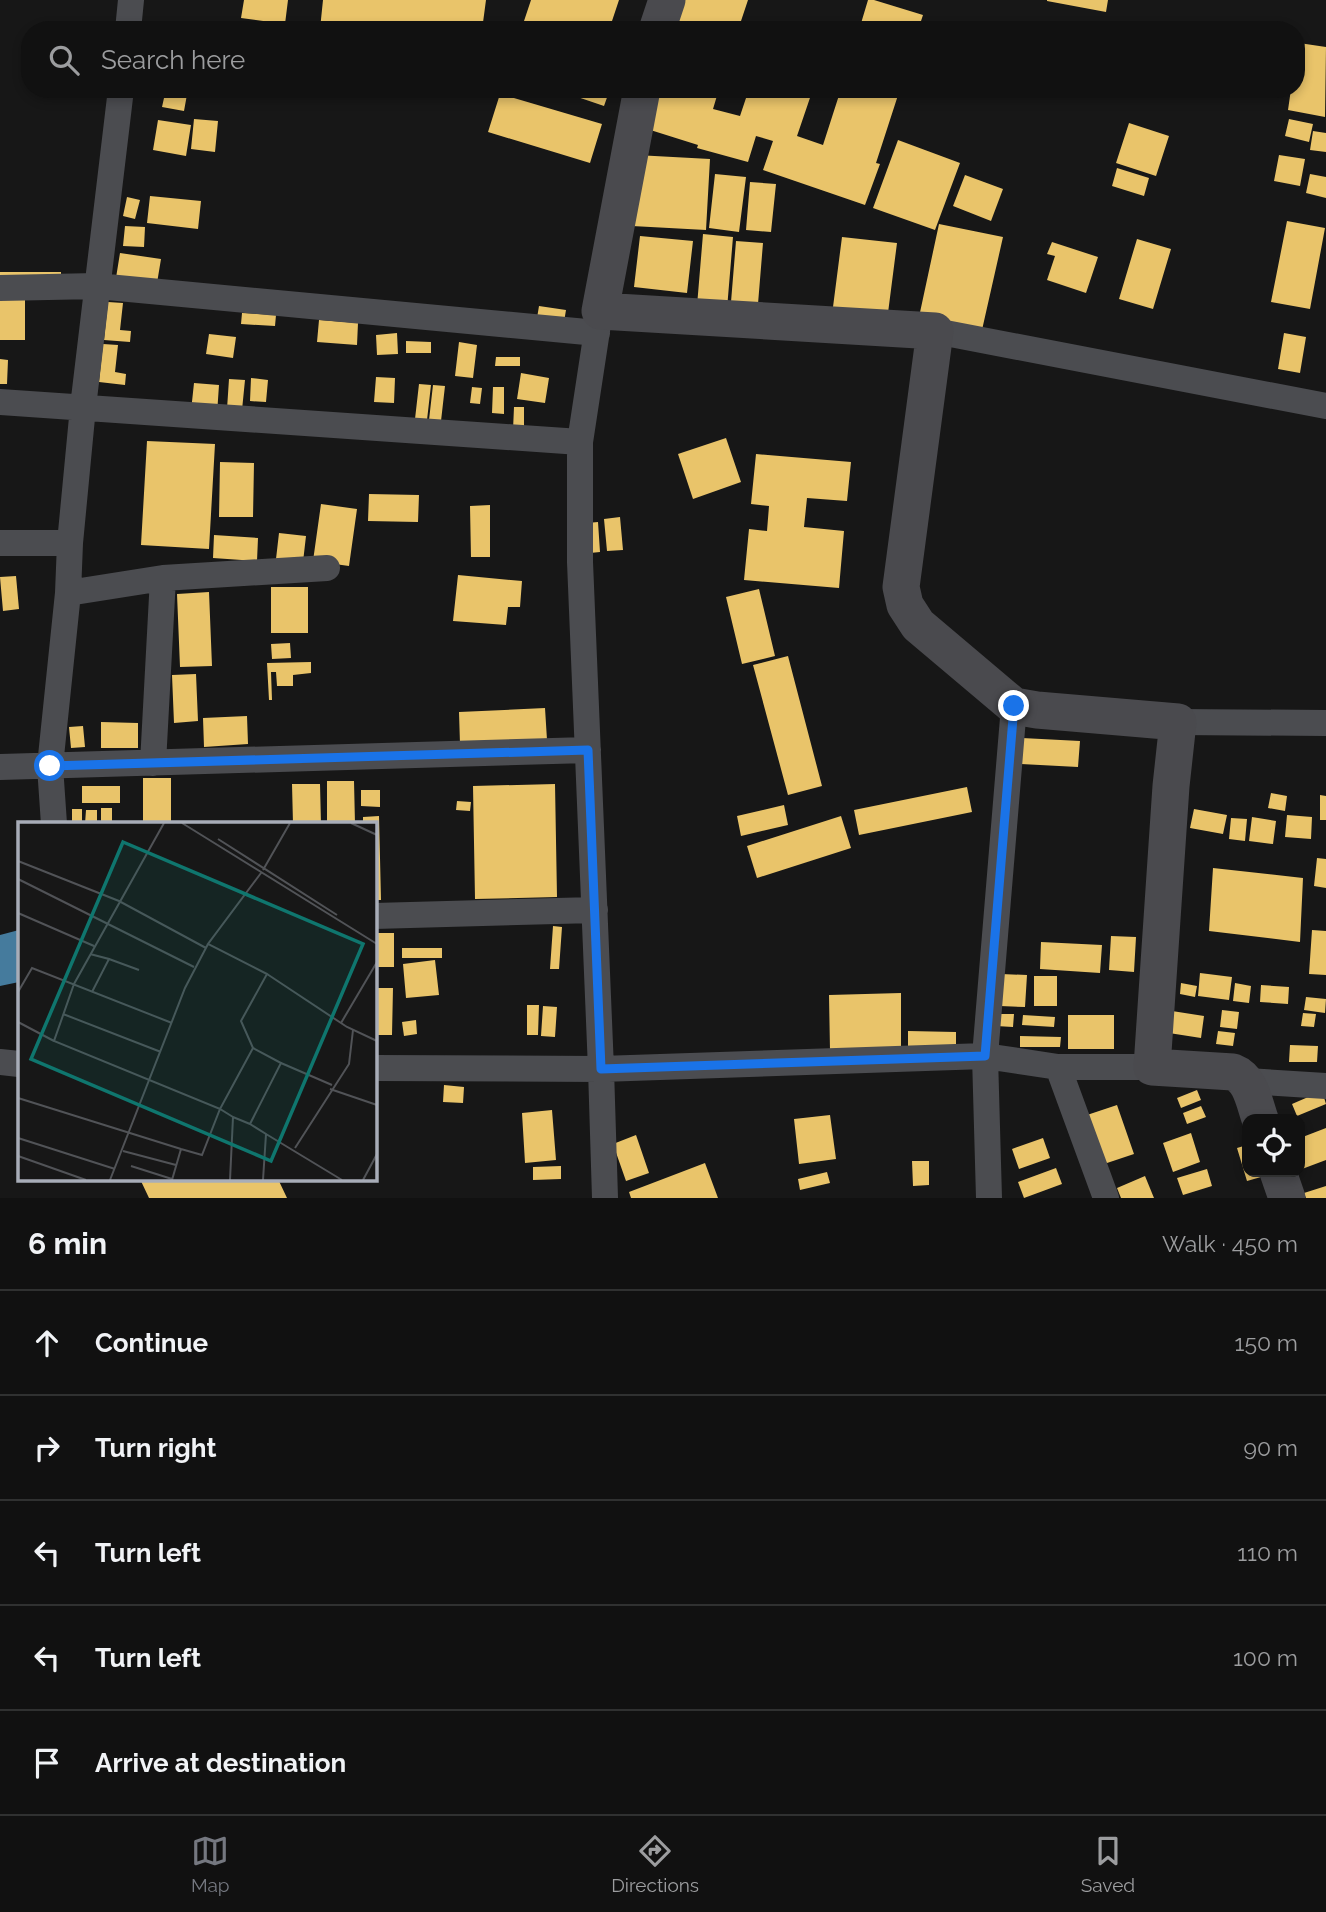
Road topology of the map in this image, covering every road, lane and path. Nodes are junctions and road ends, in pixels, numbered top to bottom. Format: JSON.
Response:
{"nodes":[{"id":1,"x":131,"y":0,"type":"edge"},
{"id":2,"x":667,"y":0,"type":"edge"},
{"id":3,"x":129,"y":21,"type":"edge"},
{"id":4,"x":660,"y":21,"type":"edge"},
{"id":5,"x":120,"y":98,"type":"edge"},
{"id":6,"x":640,"y":98,"type":"edge"},
{"id":7,"x":97,"y":286,"type":"junction"},
{"id":8,"x":0,"y":288,"type":"edge"},
{"id":9,"x":598,"y":322,"type":"junction"},
{"id":10,"x":935,"y":331,"type":"junction"},
{"id":11,"x":0,"y":402,"type":"edge"},
{"id":12,"x":1326,"y":406,"type":"edge"},
{"id":13,"x":83,"y":407,"type":"junction"},
{"id":14,"x":580,"y":442,"type":"junction"},
{"id":15,"x":0,"y":543,"type":"edge"},
{"id":16,"x":70,"y":543,"type":"junction"},
{"id":17,"x":327,"y":568,"type":"dead end"},
{"id":18,"x":163,"y":578,"type":"junction"},
{"id":19,"x":68,"y":593,"type":"junction"},
{"id":20,"x":1014,"y":706,"type":"junction"},
{"id":21,"x":1178,"y":722,"type":"junction"},
{"id":22,"x":1326,"y":723,"type":"edge"},
{"id":23,"x":588,"y":750,"type":"junction"},
{"id":24,"x":153,"y":763,"type":"junction"},
{"id":25,"x":50,"y":766,"type":"junction"},
{"id":26,"x":0,"y":767,"type":"edge"},
{"id":27,"x":54,"y":822,"type":"edge"},
{"id":28,"x":595,"y":910,"type":"junction"},
{"id":29,"x":376,"y":916,"type":"edge"},
{"id":30,"x":985,"y":1056,"type":"junction"},
{"id":31,"x":0,"y":1062,"type":"edge"},
{"id":32,"x":18,"y":1064,"type":"edge"},
{"id":33,"x":1152,"y":1067,"type":"junction"},
{"id":34,"x":376,"y":1068,"type":"edge"},
{"id":35,"x":1058,"y":1068,"type":"junction"},
{"id":36,"x":601,"y":1069,"type":"junction"},
{"id":37,"x":1247,"y":1081,"type":"junction"},
{"id":38,"x":1326,"y":1086,"type":"edge"},
{"id":39,"x":1258,"y":1114,"type":"edge"},
{"id":40,"x":1280,"y":1177,"type":"edge"},
{"id":41,"x":605,"y":1198,"type":"edge"},
{"id":42,"x":989,"y":1198,"type":"edge"},
{"id":43,"x":1106,"y":1198,"type":"edge"},
{"id":44,"x":1287,"y":1198,"type":"edge"}],
"edges":[{"from":1,"to":3,"type":"street"},
{"from":2,"to":4,"type":"main road"},
{"from":5,"to":7,"type":"street"},
{"from":6,"to":9,"type":"main road"},
{"from":7,"to":8,"type":"street"},
{"from":7,"to":9,"type":"street"},
{"from":7,"to":13,"type":"street"},
{"from":9,"to":10,"type":"main road"},
{"from":9,"to":14,"type":"street"},
{"from":10,"to":12,"type":"street"},
{"from":10,"to":20,"type":"main road"},
{"from":11,"to":13,"type":"street"},
{"from":13,"to":14,"type":"street"},
{"from":13,"to":16,"type":"street"},
{"from":14,"to":23,"type":"street"},
{"from":15,"to":16,"type":"street"},
{"from":16,"to":19,"type":"street"},
{"from":17,"to":18,"type":"street"},
{"from":18,"to":19,"type":"street"},
{"from":18,"to":24,"type":"street"},
{"from":19,"to":25,"type":"street"},
{"from":20,"to":21,"type":"main road"},
{"from":20,"to":30,"type":"street"},
{"from":21,"to":22,"type":"street"},
{"from":21,"to":33,"type":"main road"},
{"from":23,"to":24,"type":"street"},
{"from":23,"to":28,"type":"street"},
{"from":24,"to":25,"type":"street"},
{"from":25,"to":26,"type":"street"},
{"from":25,"to":27,"type":"street"},
{"from":28,"to":29,"type":"street"},
{"from":28,"to":36,"type":"street"},
{"from":30,"to":35,"type":"street"},
{"from":30,"to":36,"type":"street"},
{"from":30,"to":42,"type":"street"},
{"from":31,"to":32,"type":"street"},
{"from":33,"to":35,"type":"street"},
{"from":33,"to":37,"type":"main road"},
{"from":34,"to":36,"type":"street"},
{"from":35,"to":43,"type":"street"},
{"from":36,"to":41,"type":"street"},
{"from":37,"to":38,"type":"street"},
{"from":37,"to":39,"type":"main road"},
{"from":40,"to":44,"type":"main road"}]}
